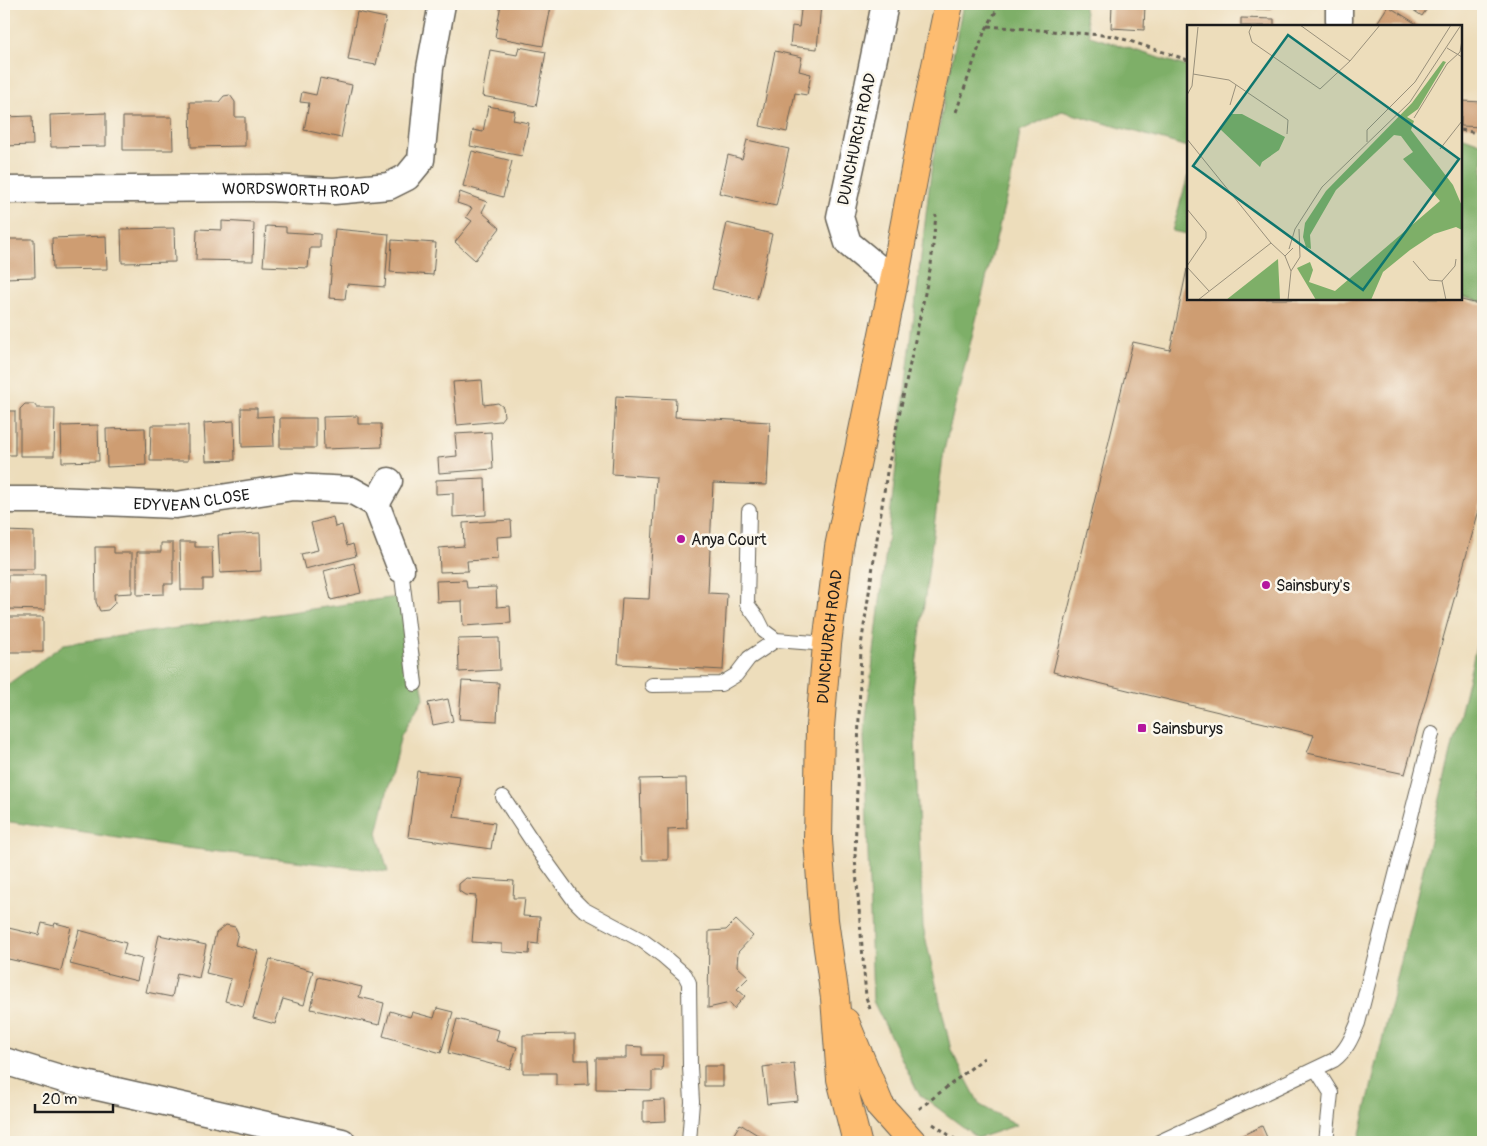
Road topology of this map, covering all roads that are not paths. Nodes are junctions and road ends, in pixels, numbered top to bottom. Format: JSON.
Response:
{"nodes":[{"id":1,"x":442,"y":4,"type":"edge"},
{"id":2,"x":884,"y":4,"type":"edge"},
{"id":3,"x":949,"y":4,"type":"edge"},
{"id":4,"x":4,"y":190,"type":"edge"},
{"id":5,"x":894,"y":282,"type":"junction"},
{"id":6,"x":389,"y":481,"type":"dead end"},
{"id":7,"x":4,"y":500,"type":"edge"},
{"id":8,"x":376,"y":504,"type":"junction"},
{"id":9,"x":750,"y":511,"type":"dead end"},
{"id":10,"x":401,"y":570,"type":"joint"},
{"id":11,"x":776,"y":640,"type":"junction"},
{"id":12,"x":827,"y":644,"type":"junction"},
{"id":13,"x":415,"y":684,"type":"dead end"},
{"id":14,"x":652,"y":685,"type":"dead end"},
{"id":15,"x":1432,"y":734,"type":"dead end"},
{"id":16,"x":503,"y":797,"type":"dead end"},
{"id":17,"x":834,"y":998,"type":"junction"},
{"id":18,"x":4,"y":1061,"type":"edge"},
{"id":19,"x":1316,"y":1069,"type":"junction"},
{"id":20,"x":342,"y":1142,"type":"edge"},
{"id":21,"x":689,"y":1142,"type":"edge"},
{"id":22,"x":857,"y":1142,"type":"edge"},
{"id":23,"x":912,"y":1142,"type":"edge"},
{"id":24,"x":1159,"y":1142,"type":"edge"},
{"id":25,"x":1326,"y":1142,"type":"edge"}],
"edges":[{"from":1,"to":4,"type":"street","name":"WORDSWORTH ROAD"},
{"from":2,"to":5,"type":"street","name":"DUNCHURCH ROAD"},
{"from":3,"to":5,"type":"highway","name":"DUNCHURCH ROAD"},
{"from":5,"to":12,"type":"highway","name":"DUNCHURCH ROAD"},
{"from":6,"to":8,"type":"street"},
{"from":7,"to":8,"type":"street","name":"EDYVEAN CLOSE"},
{"from":8,"to":10,"type":"street"},
{"from":9,"to":11,"type":"lane"},
{"from":10,"to":13,"type":"lane"},
{"from":11,"to":12,"type":"lane"},
{"from":11,"to":14,"type":"lane"},
{"from":12,"to":17,"type":"highway","name":"DUNCHURCH ROAD"},
{"from":15,"to":19,"type":"lane"},
{"from":16,"to":21,"type":"lane"},
{"from":17,"to":22,"type":"highway","name":"DUNCHURCH ROAD"},
{"from":17,"to":23,"type":"highway","name":"DUNCHURCH ROAD"},
{"from":18,"to":20,"type":"street"},
{"from":19,"to":24,"type":"lane"},
{"from":19,"to":25,"type":"lane"}]}
